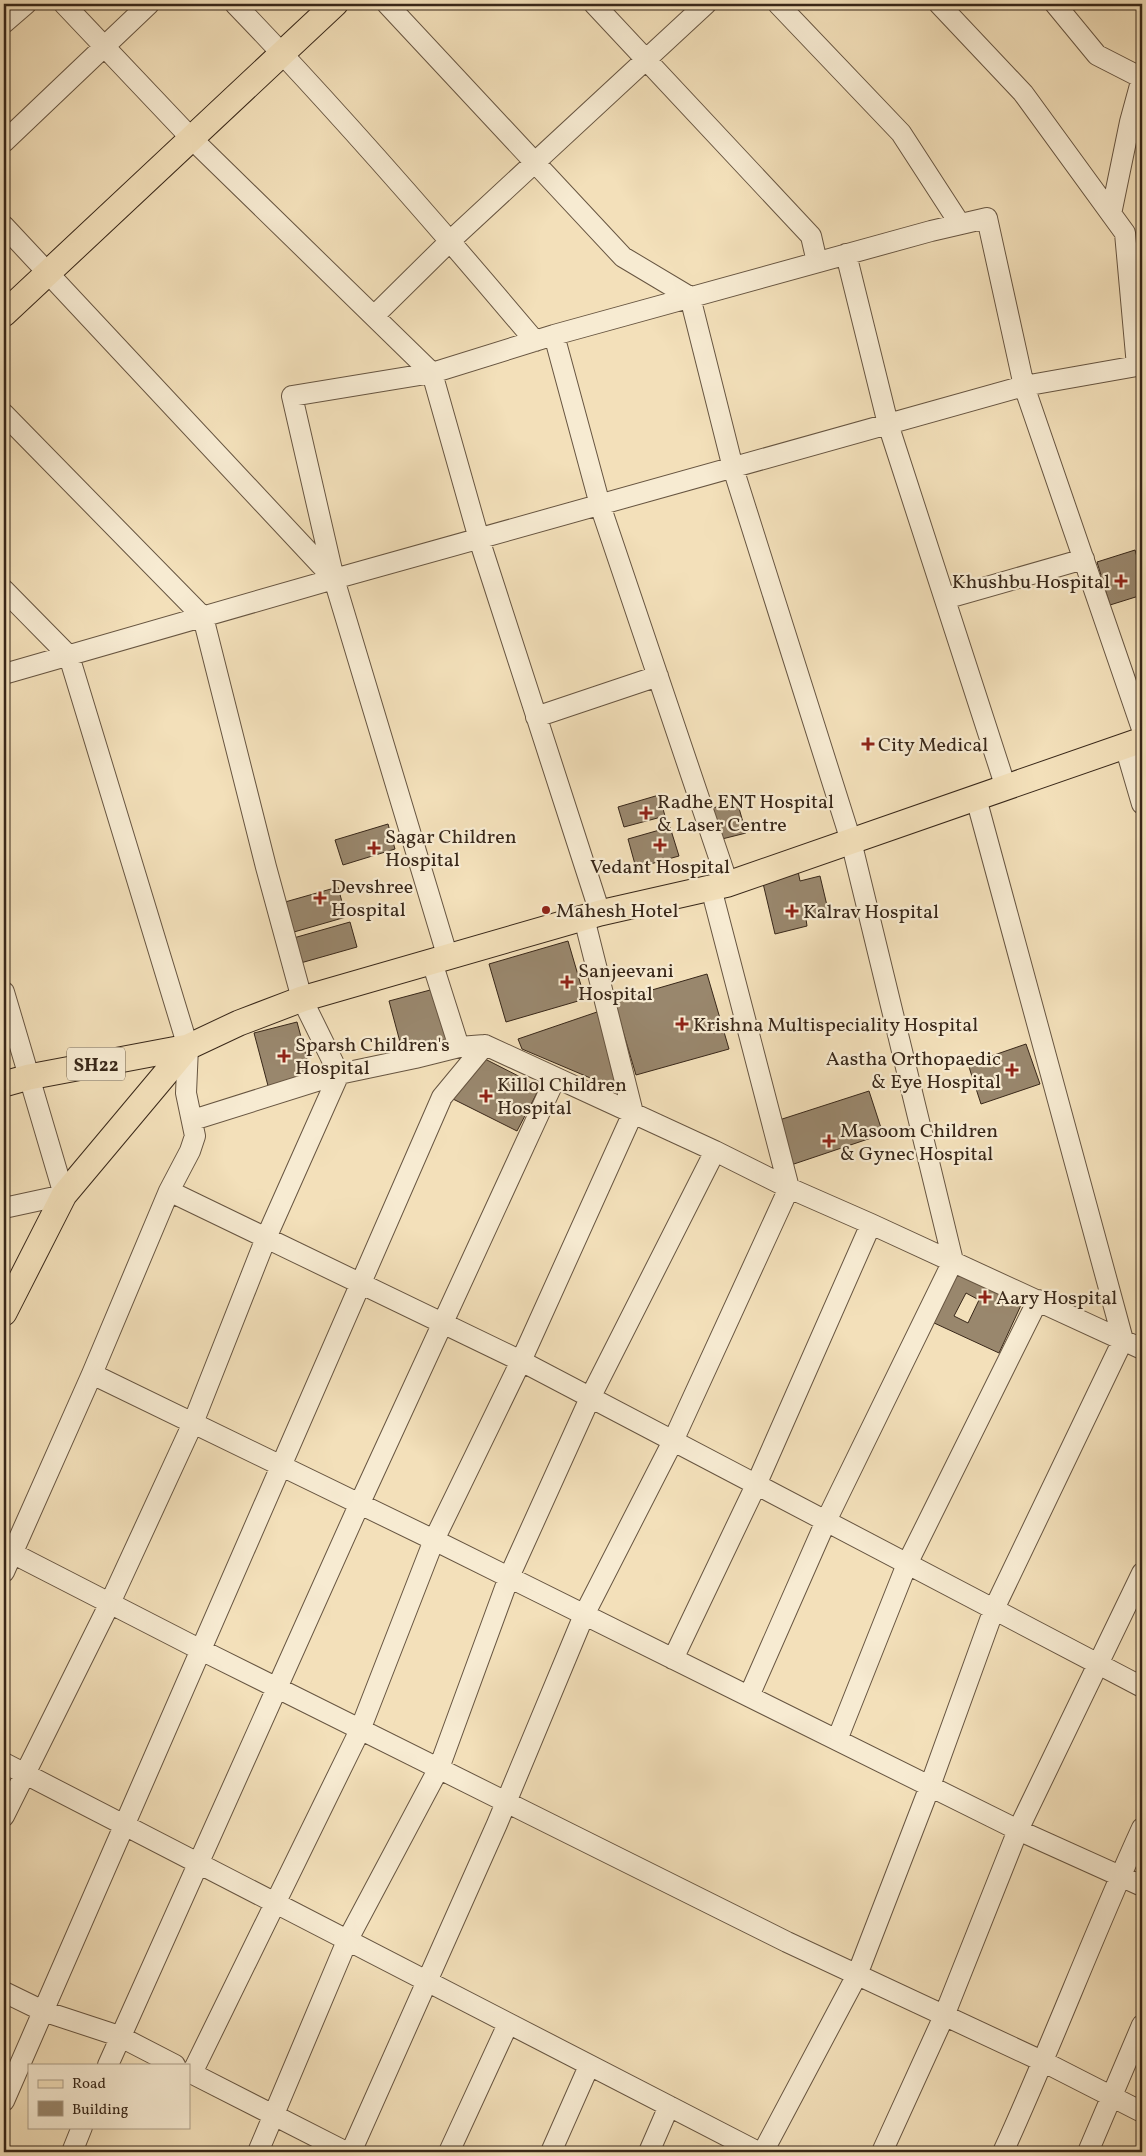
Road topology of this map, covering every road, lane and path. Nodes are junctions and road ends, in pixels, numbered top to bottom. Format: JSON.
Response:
{"nodes":[{"id":1,"x":26,"y":4,"type":"edge"},
{"id":2,"x":64,"y":4,"type":"edge"},
{"id":3,"x":149,"y":4,"type":"edge"},
{"id":4,"x":235,"y":4,"type":"edge"},
{"id":5,"x":334,"y":4,"type":"edge"},
{"id":6,"x":387,"y":4,"type":"edge"},
{"id":7,"x":594,"y":4,"type":"edge"},
{"id":8,"x":706,"y":4,"type":"edge"},
{"id":9,"x":778,"y":4,"type":"edge"},
{"id":10,"x":939,"y":4,"type":"edge"},
{"id":11,"x":1056,"y":4,"type":"edge"},
{"id":12,"x":4,"y":23,"type":"edge"},
{"id":13,"x":104,"y":47,"type":"junction"},
{"id":14,"x":282,"y":53,"type":"junction"},
{"id":15,"x":646,"y":60,"type":"junction"},
{"id":16,"x":1136,"y":123,"type":"edge"},
{"id":17,"x":191,"y":138,"type":"junction"},
{"id":18,"x":4,"y":142,"type":"edge"},
{"id":19,"x":536,"y":163,"type":"junction"},
{"id":20,"x":1111,"y":214,"type":"junction"},
{"id":21,"x":960,"y":224,"type":"junction"},
{"id":22,"x":4,"y":226,"type":"edge"},
{"id":23,"x":450,"y":241,"type":"junction"},
{"id":24,"x":1134,"y":251,"type":"edge"},
{"id":25,"x":846,"y":254,"type":"junction"},
{"id":26,"x":817,"y":262,"type":"junction"},
{"id":27,"x":48,"y":272,"type":"junction"},
{"id":28,"x":690,"y":297,"type":"junction"},
{"id":29,"x":4,"y":314,"type":"edge"},
{"id":30,"x":374,"y":316,"type":"junction"},
{"id":31,"x":544,"y":338,"type":"junction"},
{"id":32,"x":432,"y":373,"type":"junction"},
{"id":33,"x":1140,"y":373,"type":"edge"},
{"id":34,"x":1024,"y":386,"type":"junction"},
{"id":35,"x":4,"y":414,"type":"edge"},
{"id":36,"x":888,"y":424,"type":"junction"},
{"id":37,"x":734,"y":468,"type":"junction"},
{"id":38,"x":600,"y":505,"type":"junction"},
{"id":39,"x":479,"y":539,"type":"junction"},
{"id":40,"x":1084,"y":559,"type":"junction"},
{"id":41,"x":334,"y":579,"type":"junction"},
{"id":42,"x":4,"y":590,"type":"edge"},
{"id":43,"x":945,"y":599,"type":"junction"},
{"id":44,"x":202,"y":617,"type":"junction"},
{"id":45,"x":69,"y":656,"type":"junction"},
{"id":46,"x":4,"y":674,"type":"edge"},
{"id":47,"x":658,"y":676,"type":"junction"},
{"id":48,"x":536,"y":716,"type":"junction"},
{"id":49,"x":1137,"y":739,"type":"edge"},
{"id":50,"x":1006,"y":788,"type":"junction"},
{"id":51,"x":976,"y":798,"type":"junction"},
{"id":52,"x":1142,"y":804,"type":"edge"},
{"id":53,"x":851,"y":841,"type":"junction"},
{"id":54,"x":720,"y":886,"type":"junction"},
{"id":55,"x":592,"y":916,"type":"junction"},
{"id":56,"x":440,"y":960,"type":"junction"},
{"id":57,"x":4,"y":992,"type":"edge"},
{"id":58,"x":302,"y":999,"type":"junction"},
{"id":59,"x":485,"y":1045,"type":"junction"},
{"id":60,"x":459,"y":1046,"type":"junction"},
{"id":61,"x":188,"y":1047,"type":"junction"},
{"id":62,"x":339,"y":1074,"type":"junction"},
{"id":63,"x":28,"y":1077,"type":"junction"},
{"id":64,"x":555,"y":1079,"type":"junction"},
{"id":65,"x":4,"y":1084,"type":"edge"},
{"id":66,"x":633,"y":1114,"type":"junction"},
{"id":67,"x":193,"y":1120,"type":"junction"},
{"id":68,"x":715,"y":1151,"type":"junction"},
{"id":69,"x":789,"y":1188,"type":"junction"},
{"id":70,"x":169,"y":1191,"type":"junction"},
{"id":71,"x":64,"y":1195,"type":"junction"},
{"id":72,"x":4,"y":1208,"type":"edge"},
{"id":73,"x":871,"y":1224,"type":"junction"},
{"id":74,"x":266,"y":1238,"type":"junction"},
{"id":75,"x":953,"y":1261,"type":"junction"},
{"id":76,"x":361,"y":1284,"type":"junction"},
{"id":77,"x":1038,"y":1300,"type":"junction"},
{"id":78,"x":4,"y":1312,"type":"edge"},
{"id":79,"x":442,"y":1324,"type":"junction"},
{"id":80,"x":1123,"y":1340,"type":"junction"},
{"id":81,"x":1142,"y":1349,"type":"edge"},
{"id":82,"x":521,"y":1361,"type":"junction"},
{"id":83,"x":92,"y":1374,"type":"junction"},
{"id":84,"x":590,"y":1398,"type":"junction"},
{"id":85,"x":193,"y":1423,"type":"junction"},
{"id":86,"x":672,"y":1441,"type":"junction"},
{"id":87,"x":281,"y":1466,"type":"junction"},
{"id":88,"x":756,"y":1485,"type":"junction"},
{"id":89,"x":359,"y":1504,"type":"junction"},
{"id":90,"x":826,"y":1521,"type":"junction"},
{"id":91,"x":434,"y":1540,"type":"junction"},
{"id":92,"x":12,"y":1553,"type":"junction"},
{"id":93,"x":907,"y":1564,"type":"junction"},
{"id":94,"x":4,"y":1572,"type":"edge"},
{"id":95,"x":1142,"y":1573,"type":"edge"},
{"id":96,"x":509,"y":1578,"type":"junction"},
{"id":97,"x":110,"y":1603,"type":"junction"},
{"id":98,"x":994,"y":1609,"type":"junction"},
{"id":99,"x":584,"y":1614,"type":"junction"},
{"id":100,"x":201,"y":1650,"type":"junction"},
{"id":101,"x":673,"y":1659,"type":"junction"},
{"id":102,"x":1100,"y":1664,"type":"junction"},
{"id":103,"x":276,"y":1687,"type":"junction"},
{"id":104,"x":1142,"y":1687,"type":"edge"},
{"id":105,"x":749,"y":1696,"type":"junction"},
{"id":106,"x":360,"y":1730,"type":"junction"},
{"id":107,"x":837,"y":1740,"type":"junction"},
{"id":108,"x":4,"y":1763,"type":"edge"},
{"id":109,"x":439,"y":1768,"type":"junction"},
{"id":110,"x":23,"y":1774,"type":"junction"},
{"id":111,"x":930,"y":1786,"type":"junction"},
{"id":112,"x":506,"y":1802,"type":"junction"},
{"id":113,"x":4,"y":1816,"type":"edge"},
{"id":114,"x":124,"y":1827,"type":"junction"},
{"id":115,"x":1142,"y":1828,"type":"edge"},
{"id":116,"x":1018,"y":1830,"type":"junction"},
{"id":117,"x":198,"y":1865,"type":"junction"},
{"id":118,"x":1120,"y":1876,"type":"junction"},
{"id":119,"x":1142,"y":1886,"type":"edge"},
{"id":120,"x":274,"y":1904,"type":"junction"},
{"id":121,"x":347,"y":1941,"type":"junction"},
{"id":122,"x":857,"y":1975,"type":"junction"},
{"id":123,"x":427,"y":1982,"type":"junction"},
{"id":124,"x":4,"y":1992,"type":"edge"},
{"id":125,"x":43,"y":2011,"type":"junction"},
{"id":126,"x":944,"y":2016,"type":"junction"},
{"id":127,"x":508,"y":2024,"type":"junction"},
{"id":128,"x":1142,"y":2025,"type":"edge"},
{"id":129,"x":119,"y":2036,"type":"junction"},
{"id":130,"x":1044,"y":2062,"type":"junction"},
{"id":131,"x":108,"y":2064,"type":"edge"},
{"id":132,"x":173,"y":2064,"type":"edge"},
{"id":133,"x":188,"y":2064,"type":"edge"},
{"id":134,"x":589,"y":2066,"type":"junction"},
{"id":135,"x":190,"y":2073,"type":"edge"},
{"id":136,"x":1112,"y":2096,"type":"junction"},
{"id":137,"x":4,"y":2101,"type":"edge"},
{"id":138,"x":668,"y":2106,"type":"junction"},
{"id":139,"x":1142,"y":2112,"type":"edge"},
{"id":140,"x":274,"y":2115,"type":"junction"},
{"id":141,"x":82,"y":2128,"type":"edge"},
{"id":142,"x":72,"y":2152,"type":"edge"},
{"id":143,"x":258,"y":2152,"type":"edge"},
{"id":144,"x":346,"y":2152,"type":"edge"},
{"id":145,"x":351,"y":2152,"type":"edge"},
{"id":146,"x":449,"y":2152,"type":"edge"},
{"id":147,"x":551,"y":2152,"type":"edge"},
{"id":148,"x":649,"y":2152,"type":"edge"},
{"id":149,"x":758,"y":2152,"type":"edge"},
{"id":150,"x":763,"y":2152,"type":"edge"},
{"id":151,"x":882,"y":2152,"type":"edge"},
{"id":152,"x":1003,"y":2152,"type":"edge"},
{"id":153,"x":1088,"y":2152,"type":"edge"}],
"edges":[{"from":1,"to":12,"type":"street"},
{"from":2,"to":13,"type":"street"},
{"from":3,"to":13,"type":"street"},
{"from":4,"to":14,"type":"street"},
{"from":5,"to":14,"type":"main road"},
{"from":6,"to":19,"type":"street"},
{"from":7,"to":15,"type":"street"},
{"from":8,"to":15,"type":"street"},
{"from":9,"to":21,"type":"street"},
{"from":10,"to":20,"type":"street"},
{"from":11,"to":16,"type":"street"},
{"from":13,"to":17,"type":"street"},
{"from":13,"to":18,"type":"street"},
{"from":14,"to":17,"type":"main road"},
{"from":14,"to":23,"type":"street"},
{"from":15,"to":19,"type":"street"},
{"from":15,"to":26,"type":"street"},
{"from":16,"to":20,"type":"street"},
{"from":17,"to":27,"type":"main road"},
{"from":17,"to":30,"type":"street"},
{"from":19,"to":23,"type":"street"},
{"from":19,"to":28,"type":"street"},
{"from":20,"to":24,"type":"street"},
{"from":21,"to":25,"type":"street"},
{"from":21,"to":34,"type":"street"},
{"from":22,"to":27,"type":"street"},
{"from":23,"to":30,"type":"street"},
{"from":23,"to":31,"type":"street"},
{"from":24,"to":33,"type":"street"},
{"from":25,"to":26,"type":"street"},
{"from":25,"to":36,"type":"street"},
{"from":26,"to":28,"type":"street"},
{"from":27,"to":29,"type":"main road"},
{"from":27,"to":41,"type":"street"},
{"from":28,"to":31,"type":"street"},
{"from":28,"to":37,"type":"street"},
{"from":30,"to":32,"type":"street"},
{"from":31,"to":32,"type":"street"},
{"from":31,"to":38,"type":"street"},
{"from":32,"to":39,"type":"street"},
{"from":32,"to":41,"type":"street"},
{"from":33,"to":34,"type":"street"},
{"from":34,"to":36,"type":"street"},
{"from":34,"to":40,"type":"street"},
{"from":35,"to":44,"type":"street"},
{"from":36,"to":37,"type":"street"},
{"from":36,"to":43,"type":"street"},
{"from":37,"to":38,"type":"street"},
{"from":37,"to":53,"type":"street"},
{"from":38,"to":39,"type":"street"},
{"from":38,"to":47,"type":"street"},
{"from":39,"to":41,"type":"street"},
{"from":39,"to":48,"type":"street"},
{"from":40,"to":43,"type":"street"},
{"from":40,"to":49,"type":"street"},
{"from":41,"to":44,"type":"street"},
{"from":41,"to":56,"type":"street"},
{"from":42,"to":45,"type":"street"},
{"from":43,"to":50,"type":"street"},
{"from":44,"to":45,"type":"street"},
{"from":44,"to":58,"type":"street"},
{"from":45,"to":46,"type":"street"},
{"from":45,"to":61,"type":"street"},
{"from":47,"to":48,"type":"street"},
{"from":47,"to":54,"type":"street"},
{"from":48,"to":55,"type":"street"},
{"from":49,"to":50,"type":"main road","number":"SH22"},
{"from":49,"to":52,"type":"street"},
{"from":50,"to":51,"type":"main road","number":"SH22"},
{"from":51,"to":53,"type":"main road","number":"SH22"},
{"from":51,"to":80,"type":"street"},
{"from":53,"to":54,"type":"main road","number":"SH22"},
{"from":53,"to":75,"type":"street"},
{"from":54,"to":55,"type":"main road","number":"SH22"},
{"from":54,"to":69,"type":"street"},
{"from":55,"to":56,"type":"main road","number":"SH22"},
{"from":55,"to":66,"type":"street"},
{"from":56,"to":58,"type":"main road","number":"SH22"},
{"from":56,"to":60,"type":"street"},
{"from":57,"to":63,"type":"street"},
{"from":58,"to":61,"type":"main road","number":"SH22"},
{"from":58,"to":62,"type":"street"},
{"from":59,"to":60,"type":"street"},
{"from":59,"to":64,"type":"street"},
{"from":59,"to":76,"type":"street"},
{"from":60,"to":62,"type":"street"},
{"from":61,"to":63,"type":"main road","number":"SH22"},
{"from":61,"to":67,"type":"street"},
{"from":61,"to":71,"type":"main road"},
{"from":62,"to":67,"type":"street"},
{"from":62,"to":74,"type":"street"},
{"from":63,"to":65,"type":"main road","number":"SH22"},
{"from":63,"to":71,"type":"street"},
{"from":64,"to":66,"type":"street"},
{"from":64,"to":79,"type":"street"},
{"from":66,"to":68,"type":"street"},
{"from":66,"to":82,"type":"street"},
{"from":67,"to":70,"type":"street"},
{"from":68,"to":69,"type":"street"},
{"from":68,"to":84,"type":"street"},
{"from":69,"to":73,"type":"street"},
{"from":69,"to":86,"type":"street"},
{"from":70,"to":74,"type":"street"},
{"from":70,"to":83,"type":"street"},
{"from":71,"to":72,"type":"street"},
{"from":71,"to":78,"type":"main road"},
{"from":73,"to":75,"type":"street"},
{"from":73,"to":88,"type":"street"},
{"from":74,"to":76,"type":"street"},
{"from":74,"to":85,"type":"street"},
{"from":75,"to":77,"type":"street"},
{"from":75,"to":90,"type":"street"},
{"from":76,"to":79,"type":"street"},
{"from":76,"to":87,"type":"street"},
{"from":77,"to":80,"type":"street"},
{"from":77,"to":93,"type":"street"},
{"from":79,"to":82,"type":"street"},
{"from":79,"to":89,"type":"street"},
{"from":80,"to":81,"type":"street"},
{"from":80,"to":98,"type":"street"},
{"from":82,"to":84,"type":"street"},
{"from":82,"to":91,"type":"street"},
{"from":83,"to":85,"type":"street"},
{"from":83,"to":92,"type":"street"},
{"from":84,"to":86,"type":"street"},
{"from":84,"to":96,"type":"street"},
{"from":85,"to":87,"type":"street"},
{"from":85,"to":97,"type":"street"},
{"from":86,"to":88,"type":"street"},
{"from":86,"to":99,"type":"street"},
{"from":87,"to":89,"type":"street"},
{"from":87,"to":100,"type":"street"},
{"from":88,"to":90,"type":"street"},
{"from":88,"to":101,"type":"street"},
{"from":89,"to":91,"type":"street"},
{"from":89,"to":103,"type":"street"},
{"from":90,"to":93,"type":"street"},
{"from":90,"to":105,"type":"street"},
{"from":91,"to":96,"type":"street"},
{"from":91,"to":106,"type":"street"},
{"from":92,"to":94,"type":"street"},
{"from":92,"to":97,"type":"street"},
{"from":93,"to":98,"type":"street"},
{"from":93,"to":107,"type":"street"},
{"from":95,"to":102,"type":"street"},
{"from":96,"to":99,"type":"street"},
{"from":96,"to":109,"type":"street"},
{"from":97,"to":100,"type":"street"},
{"from":97,"to":110,"type":"street"},
{"from":98,"to":102,"type":"street"},
{"from":98,"to":111,"type":"street"},
{"from":99,"to":101,"type":"street"},
{"from":99,"to":112,"type":"street"},
{"from":100,"to":103,"type":"street"},
{"from":100,"to":114,"type":"street"},
{"from":101,"to":105,"type":"street"},
{"from":102,"to":104,"type":"street"},
{"from":102,"to":116,"type":"street"},
{"from":103,"to":106,"type":"street"},
{"from":103,"to":117,"type":"street"},
{"from":105,"to":107,"type":"street"},
{"from":106,"to":109,"type":"street"},
{"from":106,"to":120,"type":"street"},
{"from":107,"to":111,"type":"street"},
{"from":108,"to":110,"type":"street"},
{"from":109,"to":112,"type":"street"},
{"from":109,"to":121,"type":"street"},
{"from":110,"to":113,"type":"street"},
{"from":110,"to":114,"type":"street"},
{"from":111,"to":116,"type":"street"},
{"from":111,"to":122,"type":"street"},
{"from":112,"to":122,"type":"street"},
{"from":112,"to":123,"type":"street"},
{"from":114,"to":117,"type":"street"},
{"from":114,"to":125,"type":"street"},
{"from":115,"to":118,"type":"street"},
{"from":116,"to":118,"type":"street"},
{"from":116,"to":126,"type":"street"},
{"from":117,"to":120,"type":"street"},
{"from":117,"to":129,"type":"street"},
{"from":118,"to":119,"type":"street"},
{"from":118,"to":130,"type":"street"},
{"from":120,"to":121,"type":"street"},
{"from":120,"to":133,"type":"street"},
{"from":121,"to":123,"type":"street"},
{"from":121,"to":140,"type":"street"},
{"from":122,"to":126,"type":"street"},
{"from":122,"to":150,"type":"street"},
{"from":123,"to":127,"type":"street"},
{"from":123,"to":145,"type":"street"},
{"from":124,"to":125,"type":"street"},
{"from":125,"to":129,"type":"street"},
{"from":125,"to":137,"type":"street"},
{"from":126,"to":130,"type":"street"},
{"from":126,"to":151,"type":"street"},
{"from":127,"to":134,"type":"street"},
{"from":127,"to":146,"type":"street"},
{"from":128,"to":136,"type":"street"},
{"from":129,"to":131,"type":"street"},
{"from":129,"to":132,"type":"street"},
{"from":130,"to":136,"type":"street"},
{"from":130,"to":152,"type":"street"},
{"from":134,"to":138,"type":"street"},
{"from":134,"to":147,"type":"street"},
{"from":135,"to":140,"type":"street"},
{"from":136,"to":139,"type":"street"},
{"from":136,"to":153,"type":"street"},
{"from":138,"to":148,"type":"street"},
{"from":138,"to":149,"type":"street"},
{"from":140,"to":143,"type":"street"},
{"from":140,"to":144,"type":"street"},
{"from":141,"to":142,"type":"street"}]}
